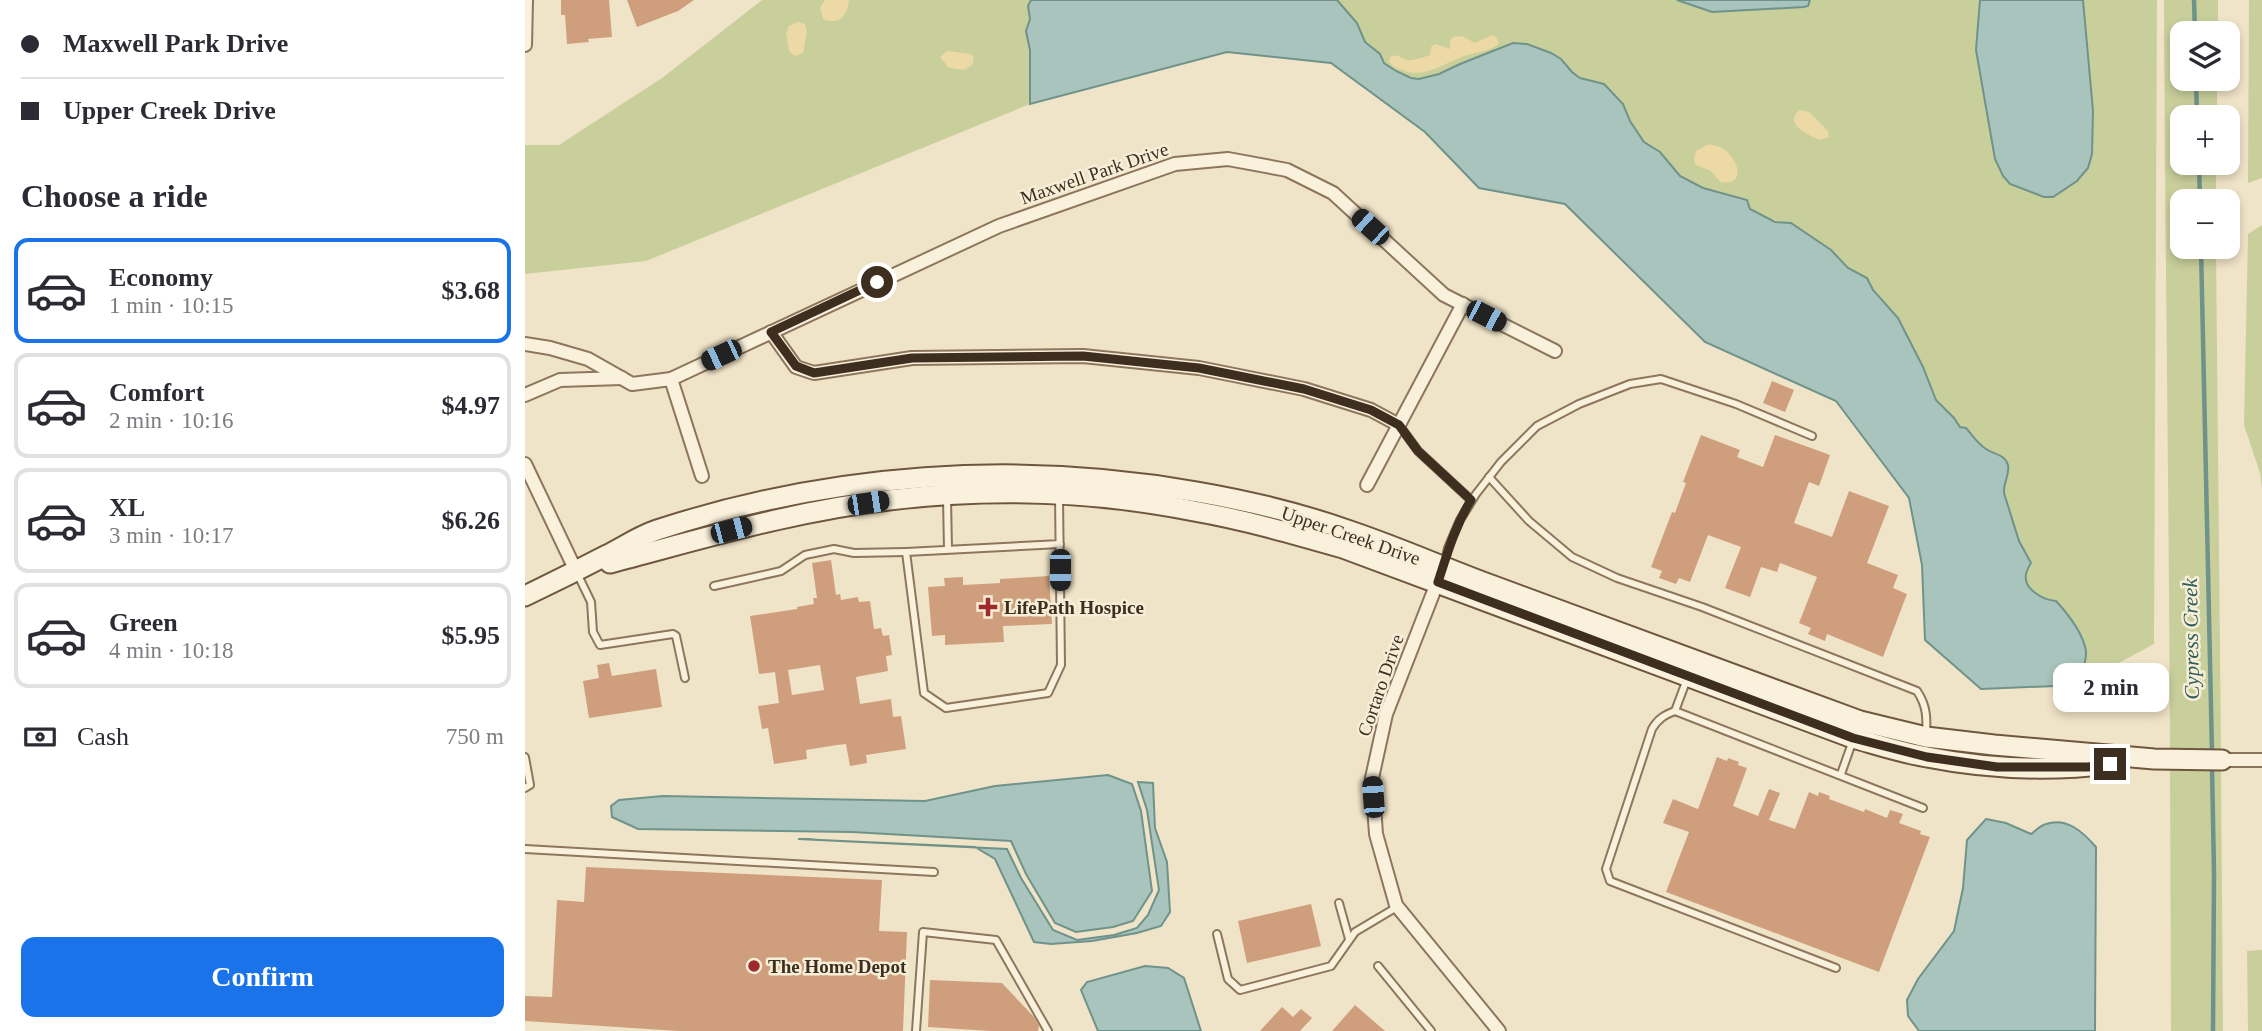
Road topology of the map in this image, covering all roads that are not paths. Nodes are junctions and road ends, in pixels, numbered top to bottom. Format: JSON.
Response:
{"nodes":[{"id":1,"x":526,"y":0,"type":"edge"},
{"id":2,"x":525,"y":45,"type":"edge"},
{"id":3,"x":1463,"y":304,"type":"junction"},
{"id":4,"x":771,"y":332,"type":"junction"},
{"id":5,"x":525,"y":344,"type":"edge"},
{"id":6,"x":1555,"y":351,"type":"dead end"},
{"id":7,"x":622,"y":378,"type":"junction"},
{"id":8,"x":671,"y":379,"type":"junction"},
{"id":9,"x":525,"y":395,"type":"edge"},
{"id":10,"x":1399,"y":425,"type":"junction"},
{"id":11,"x":1812,"y":436,"type":"dead end"},
{"id":12,"x":525,"y":464,"type":"edge"},
{"id":13,"x":946,"y":475,"type":"junction"},
{"id":14,"x":702,"y":476,"type":"dead end"},
{"id":15,"x":1489,"y":477,"type":"junction"},
{"id":16,"x":1367,"y":485,"type":"dead end"},
{"id":17,"x":947,"y":495,"type":"junction"},
{"id":18,"x":1059,"y":495,"type":"junction"},
{"id":19,"x":1471,"y":500,"type":"junction"},
{"id":20,"x":1060,"y":544,"type":"junction"},
{"id":21,"x":948,"y":549,"type":"junction"},
{"id":22,"x":906,"y":552,"type":"junction"},
{"id":23,"x":576,"y":571,"type":"junction"},
{"id":24,"x":1441,"y":575,"type":"junction"},
{"id":25,"x":715,"y":586,"type":"dead end"},
{"id":26,"x":525,"y":596,"type":"edge"},
{"id":27,"x":685,"y":678,"type":"dead end"},
{"id":28,"x":1688,"y":678,"type":"junction"},
{"id":29,"x":1675,"y":711,"type":"junction"},
{"id":30,"x":1857,"y":729,"type":"junction"},
{"id":31,"x":1926,"y":737,"type":"junction"},
{"id":32,"x":525,"y":757,"type":"edge"},
{"id":33,"x":2154,"y":759,"type":"junction"},
{"id":34,"x":2222,"y":760,"type":"joint"},
{"id":35,"x":2262,"y":760,"type":"edge"},
{"id":36,"x":1841,"y":774,"type":"junction"},
{"id":37,"x":525,"y":788,"type":"edge"},
{"id":38,"x":1923,"y":808,"type":"dead end"},
{"id":39,"x":525,"y":849,"type":"edge"},
{"id":40,"x":934,"y":872,"type":"dead end"},
{"id":41,"x":1339,"y":904,"type":"dead end"},
{"id":42,"x":1398,"y":907,"type":"junction"},
{"id":43,"x":1217,"y":934,"type":"dead end"},
{"id":44,"x":1349,"y":939,"type":"junction"},
{"id":45,"x":1378,"y":966,"type":"dead end"},
{"id":46,"x":1836,"y":968,"type":"dead end"},
{"id":47,"x":916,"y":1031,"type":"edge"},
{"id":48,"x":1048,"y":1031,"type":"edge"},
{"id":49,"x":1431,"y":1031,"type":"edge"},
{"id":50,"x":1499,"y":1031,"type":"edge"}],
"edges":[{"from":1,"to":2,"type":"street"},
{"from":3,"to":4,"type":"street","name":"Maxwell Park Drive"},
{"from":3,"to":6,"type":"street","name":"Maxwell Park Drive"},
{"from":3,"to":10,"type":"street"},
{"from":4,"to":8,"type":"street","name":"Maxwell Park Drive"},
{"from":4,"to":10,"type":"street"},
{"from":5,"to":7,"type":"street","name":"Maxwell Park Drive"},
{"from":7,"to":8,"type":"street","name":"Maxwell Park Drive"},
{"from":7,"to":9,"type":"street","name":"Maxwell Park Drive"},
{"from":8,"to":14,"type":"street"},
{"from":10,"to":16,"type":"street"},
{"from":10,"to":19,"type":"lane"},
{"from":11,"to":15,"type":"lane"},
{"from":12,"to":23,"type":"street"},
{"from":13,"to":17,"type":"lane"},
{"from":13,"to":23,"type":"street","name":"Upper Creek Drive"},
{"from":13,"to":24,"type":"street","name":"Upper Creek Drive"},
{"from":15,"to":19,"type":"lane"},
{"from":15,"to":31,"type":"lane"},
{"from":17,"to":18,"type":"street","name":"Upper Creek Drive"},
{"from":17,"to":21,"type":"lane"},
{"from":17,"to":23,"type":"street","name":"Upper Creek Drive"},
{"from":18,"to":20,"type":"lane"},
{"from":18,"to":24,"type":"street","name":"Upper Creek Drive"},
{"from":19,"to":24,"type":"lane"},
{"from":20,"to":21,"type":"lane"},
{"from":20,"to":22,"type":"lane"},
{"from":21,"to":22,"type":"lane"},
{"from":22,"to":25,"type":"lane"},
{"from":23,"to":26,"type":"street","name":"Upper Creek Drive"},
{"from":23,"to":27,"type":"lane"},
{"from":24,"to":28,"type":"street","name":"Upper Creek Drive"},
{"from":24,"to":30,"type":"street","name":"Upper Creek Drive"},
{"from":24,"to":42,"type":"street","name":"Cortaro Drive"},
{"from":28,"to":29,"type":"lane"},
{"from":28,"to":30,"type":"street","name":"Upper Creek Drive"},
{"from":29,"to":36,"type":"lane"},
{"from":29,"to":46,"type":"lane"},
{"from":30,"to":31,"type":"street","name":"Upper Creek Drive"},
{"from":30,"to":33,"type":"street","name":"Upper Creek Drive"},
{"from":30,"to":36,"type":"lane"},
{"from":31,"to":33,"type":"street","name":"Upper Creek Drive"},
{"from":32,"to":37,"type":"lane"},
{"from":33,"to":34,"type":"street","name":"Upper Creek Drive"},
{"from":34,"to":35,"type":"street","name":"Upper Creek Drive"},
{"from":36,"to":38,"type":"lane"},
{"from":39,"to":40,"type":"lane"},
{"from":41,"to":44,"type":"lane"},
{"from":42,"to":44,"type":"lane"},
{"from":42,"to":50,"type":"street","name":"Cortaro Drive"},
{"from":43,"to":44,"type":"lane"},
{"from":45,"to":49,"type":"lane"},
{"from":47,"to":48,"type":"lane"}]}
